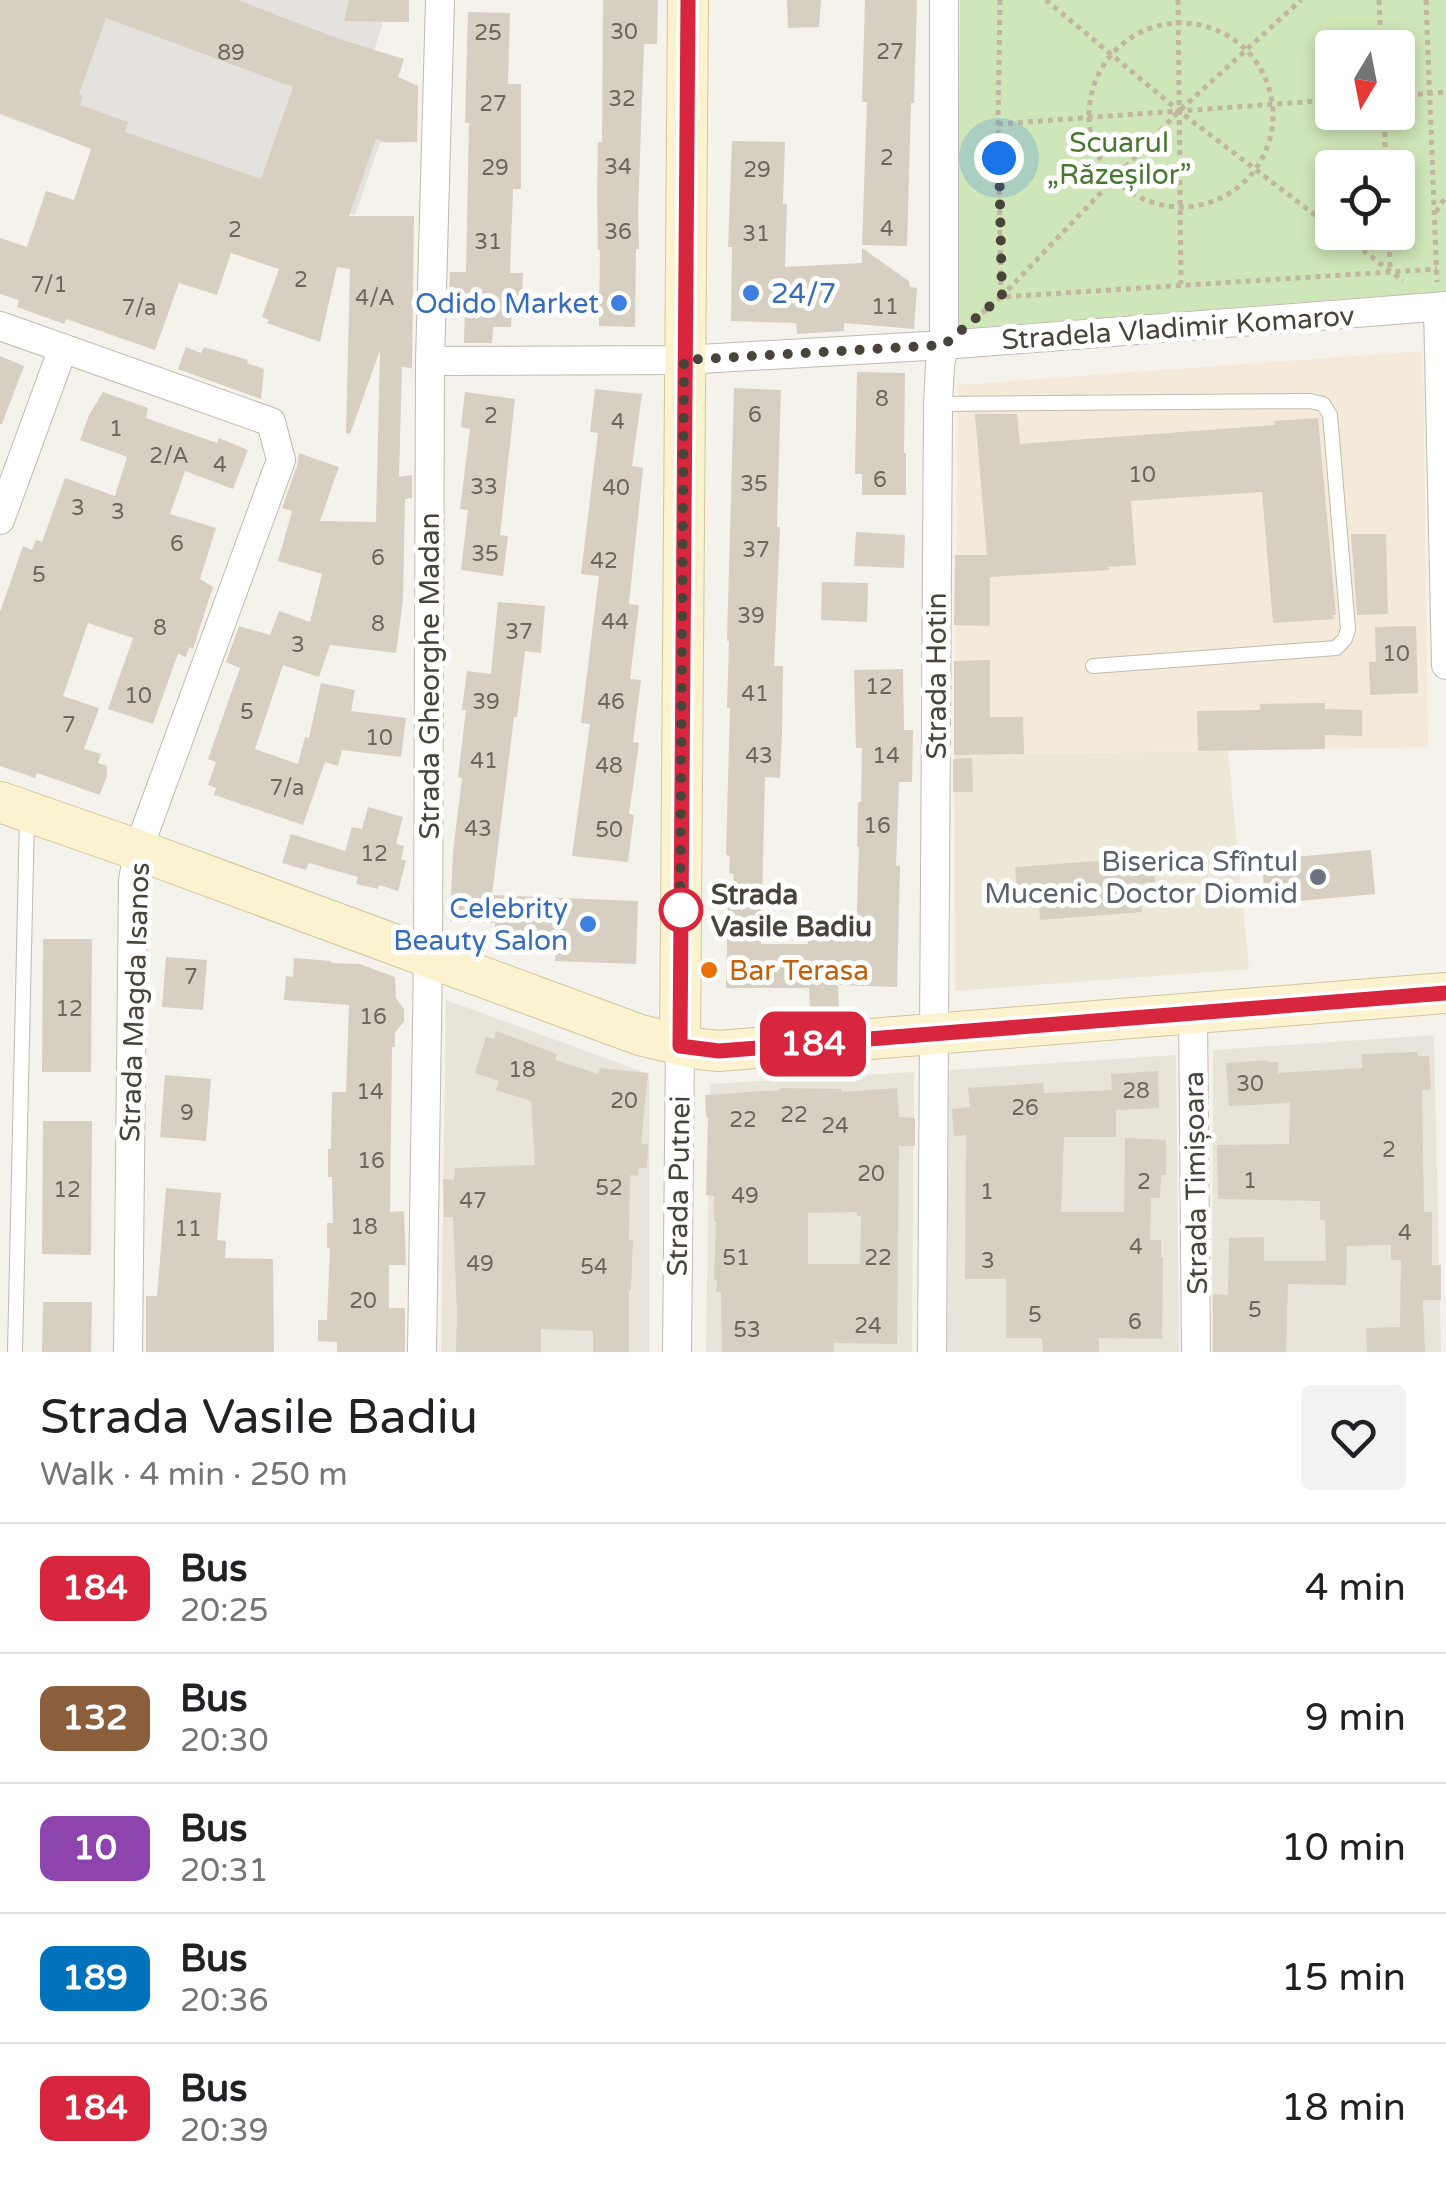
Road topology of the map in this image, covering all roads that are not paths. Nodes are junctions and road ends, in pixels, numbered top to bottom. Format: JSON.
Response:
{"nodes":[{"id":1,"x":440,"y":0,"type":"edge"},
{"id":2,"x":688,"y":0,"type":"edge"},
{"id":3,"x":944,"y":0,"type":"edge"},
{"id":4,"x":1442,"y":307,"type":"edge"},
{"id":5,"x":0,"y":326,"type":"edge"},
{"id":6,"x":944,"y":345,"type":"junction"},
{"id":7,"x":63,"y":348,"type":"junction"},
{"id":8,"x":684,"y":360,"type":"junction"},
{"id":9,"x":430,"y":361,"type":"junction"},
{"id":10,"x":938,"y":404,"type":"junction"},
{"id":11,"x":0,"y":520,"type":"edge"},
{"id":12,"x":1446,"y":665,"type":"edge"},
{"id":13,"x":1094,"y":666,"type":"dead end"},
{"id":14,"x":14,"y":806,"type":"edge"},
{"id":15,"x":138,"y":850,"type":"junction"},
{"id":16,"x":428,"y":958,"type":"junction"},
{"id":17,"x":1446,"y":993,"type":"edge"},
{"id":18,"x":1193,"y":1013,"type":"junction"},
{"id":19,"x":934,"y":1034,"type":"junction"},
{"id":20,"x":680,"y":1046,"type":"junction"},
{"id":21,"x":15,"y":1352,"type":"edge"},
{"id":22,"x":128,"y":1352,"type":"edge"},
{"id":23,"x":422,"y":1352,"type":"edge"},
{"id":24,"x":677,"y":1352,"type":"edge"},
{"id":25,"x":932,"y":1352,"type":"edge"},
{"id":26,"x":1196,"y":1352,"type":"edge"}],
"edges":[{"from":1,"to":9,"type":"street","name":"Strada Gheorghe Madan"},
{"from":2,"to":8,"type":"street","name":"Strada Putnei"},
{"from":3,"to":6,"type":"street","name":"Strada Hotin"},
{"from":4,"to":6,"type":"street","name":"Stradela Vladimir Komarov"},
{"from":4,"to":12,"type":"street"},
{"from":5,"to":7,"type":"street"},
{"from":6,"to":8,"type":"street","name":"Stradela Vladimir Komarov"},
{"from":6,"to":10,"type":"street","name":"Strada Hotin"},
{"from":7,"to":11,"type":"street"},
{"from":7,"to":15,"type":"street","name":"Strada Magda Isanos"},
{"from":8,"to":9,"type":"street","name":"Stradela Vladimir Komarov"},
{"from":8,"to":20,"type":"street","name":"Strada Putnei"},
{"from":9,"to":16,"type":"street","name":"Strada Gheorghe Madan"},
{"from":10,"to":13,"type":"lane"},
{"from":10,"to":19,"type":"street","name":"Strada Hotin"},
{"from":14,"to":15,"type":"street"},
{"from":14,"to":21,"type":"lane"},
{"from":15,"to":16,"type":"street"},
{"from":15,"to":22,"type":"street","name":"Strada Magda Isanos"},
{"from":16,"to":20,"type":"street"},
{"from":16,"to":23,"type":"street","name":"Strada Gheorghe Madan"},
{"from":17,"to":18,"type":"street"},
{"from":18,"to":19,"type":"street"},
{"from":18,"to":26,"type":"street","name":"Strada Timișoara"},
{"from":19,"to":20,"type":"street"},
{"from":19,"to":25,"type":"street","name":"Strada Hotin"},
{"from":20,"to":24,"type":"street","name":"Strada Putnei"}]}
